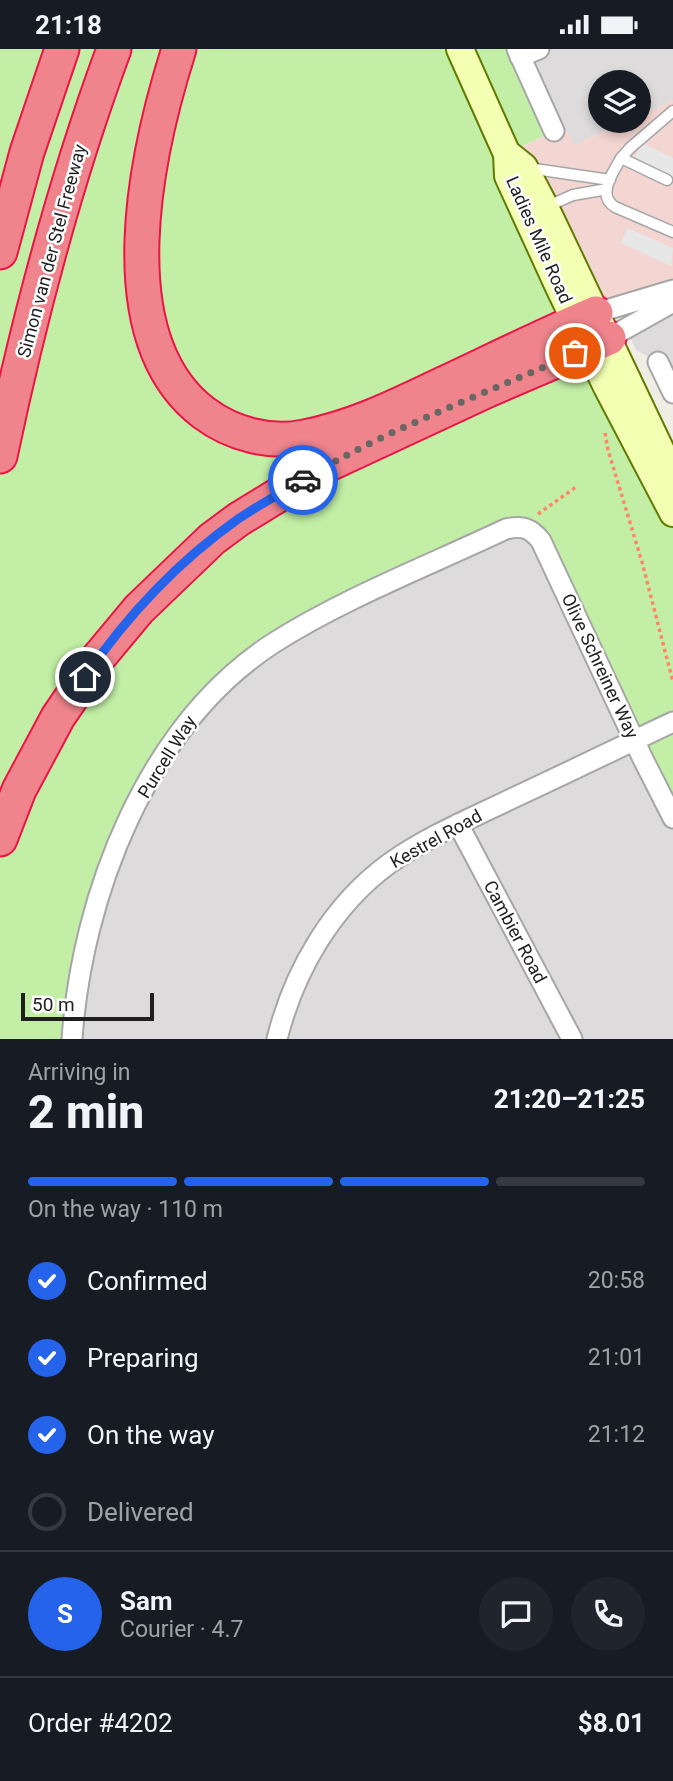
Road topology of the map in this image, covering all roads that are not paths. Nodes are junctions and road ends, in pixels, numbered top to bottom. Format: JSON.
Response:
{"nodes":[{"id":1,"x":62,"y":49,"type":"edge"},
{"id":2,"x":114,"y":49,"type":"edge"},
{"id":3,"x":179,"y":49,"type":"edge"},
{"id":4,"x":460,"y":49,"type":"edge"},
{"id":5,"x":525,"y":52,"type":"edge"},
{"id":6,"x":673,"y":111,"type":"edge"},
{"id":7,"x":554,"y":131,"type":"dead end"},
{"id":8,"x":621,"y":158,"type":"junction"},
{"id":9,"x":516,"y":160,"type":"junction"},
{"id":10,"x":667,"y":180,"type":"dead end"},
{"id":11,"x":609,"y":184,"type":"junction"},
{"id":12,"x":545,"y":207,"type":"junction"},
{"id":13,"x":673,"y":232,"type":"edge"},
{"id":14,"x":0,"y":252,"type":"edge"},
{"id":15,"x":673,"y":290,"type":"edge"},
{"id":16,"x":673,"y":302,"type":"edge"},
{"id":17,"x":592,"y":330,"type":"junction"},
{"id":18,"x":658,"y":362,"type":"dead end"},
{"id":19,"x":673,"y":393,"type":"edge"},
{"id":20,"x":0,"y":456,"type":"edge"},
{"id":21,"x":673,"y":476,"type":"edge"},
{"id":22,"x":673,"y":513,"type":"edge"},
{"id":23,"x":520,"y":527,"type":"joint"},
{"id":24,"x":673,"y":722,"type":"edge"},
{"id":25,"x":634,"y":740,"type":"junction"},
{"id":26,"x":673,"y":818,"type":"edge"},
{"id":27,"x":458,"y":824,"type":"junction"},
{"id":28,"x":0,"y":839,"type":"edge"},
{"id":29,"x":72,"y":1039,"type":"edge"},
{"id":30,"x":276,"y":1039,"type":"edge"},
{"id":31,"x":572,"y":1039,"type":"edge"}],
"edges":[{"from":1,"to":14,"type":"highway"},
{"from":2,"to":20,"type":"highway","name":"Simon van der Stel Freeway"},
{"from":3,"to":17,"type":"highway"},
{"from":4,"to":9,"type":"main road","name":"Ladies Mile Road"},
{"from":5,"to":7,"type":"street"},
{"from":6,"to":8,"type":"lane"},
{"from":8,"to":10,"type":"lane"},
{"from":8,"to":11,"type":"lane"},
{"from":9,"to":11,"type":"lane"},
{"from":9,"to":12,"type":"main road","name":"Ladies Mile Road"},
{"from":9,"to":17,"type":"main road","name":"Ladies Mile Road"},
{"from":11,"to":12,"type":"lane"},
{"from":11,"to":13,"type":"lane"},
{"from":12,"to":17,"type":"main road","name":"Ladies Mile Road"},
{"from":15,"to":17,"type":"street"},
{"from":16,"to":17,"type":"street"},
{"from":17,"to":21,"type":"main road","name":"Ladies Mile Road"},
{"from":17,"to":22,"type":"main road","name":"Ladies Mile Road"},
{"from":17,"to":28,"type":"highway"},
{"from":18,"to":19,"type":"street"},
{"from":23,"to":25,"type":"street","name":"Olive Schreiner Way"},
{"from":23,"to":29,"type":"street","name":"Purcell Way"},
{"from":24,"to":25,"type":"street","name":"Kestrel Road"},
{"from":25,"to":26,"type":"street","name":"Olive Schreiner Way"},
{"from":25,"to":27,"type":"street","name":"Kestrel Road"},
{"from":27,"to":30,"type":"street","name":"Kestrel Road"},
{"from":27,"to":31,"type":"street","name":"Cambier Road"}]}
